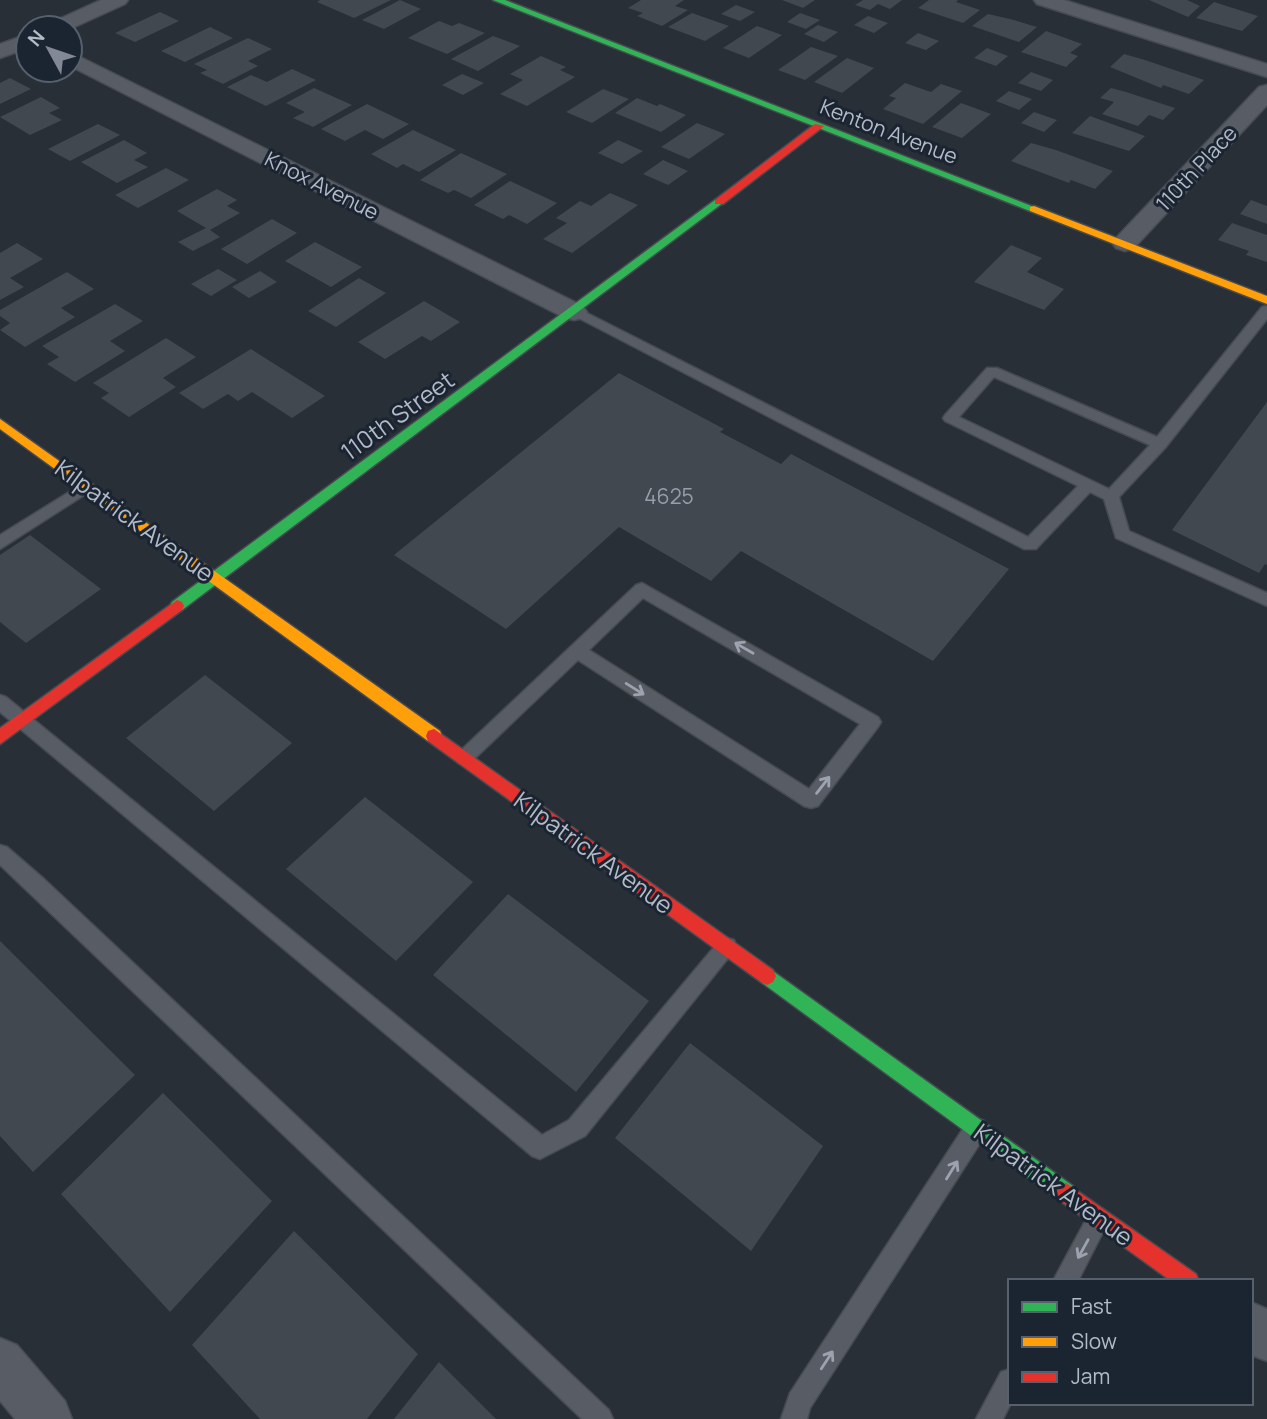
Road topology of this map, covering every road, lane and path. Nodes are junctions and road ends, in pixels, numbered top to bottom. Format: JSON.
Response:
{"nodes":[{"id":1,"x":118,"y":0,"type":"edge"},
{"id":2,"x":497,"y":0,"type":"edge"},
{"id":3,"x":1044,"y":0,"type":"edge"},
{"id":4,"x":84,"y":15,"type":"edge"},
{"id":5,"x":84,"y":65,"type":"edge"},
{"id":6,"x":1267,"y":71,"type":"edge"},
{"id":7,"x":1267,"y":92,"type":"edge"},
{"id":8,"x":819,"y":126,"type":"junction"},
{"id":9,"x":1125,"y":243,"type":"junction"},
{"id":10,"x":1267,"y":300,"type":"edge"},
{"id":11,"x":1267,"y":310,"type":"edge"},
{"id":12,"x":574,"y":312,"type":"junction"},
{"id":13,"x":0,"y":423,"type":"edge"},
{"id":14,"x":1160,"y":444,"type":"junction"},
{"id":15,"x":1088,"y":485,"type":"junction"},
{"id":16,"x":87,"y":486,"type":"junction"},
{"id":17,"x":1111,"y":496,"type":"junction"},
{"id":18,"x":0,"y":543,"type":"edge"},
{"id":19,"x":215,"y":578,"type":"junction"},
{"id":20,"x":1267,"y":600,"type":"edge"},
{"id":21,"x":578,"y":652,"type":"junction"},
{"id":22,"x":0,"y":702,"type":"edge"},
{"id":23,"x":21,"y":721,"type":"junction"},
{"id":24,"x":0,"y":737,"type":"edge"},
{"id":25,"x":464,"y":758,"type":"junction"},
{"id":26,"x":0,"y":853,"type":"edge"},
{"id":27,"x":727,"y":947,"type":"junction"},
{"id":28,"x":977,"y":1128,"type":"junction"},
{"id":29,"x":1100,"y":1217,"type":"junction"},
{"id":30,"x":1066,"y":1279,"type":"edge"},
{"id":31,"x":1186,"y":1279,"type":"edge"},
{"id":32,"x":0,"y":1362,"type":"edge"},
{"id":33,"x":1008,"y":1385,"type":"edge"},
{"id":34,"x":47,"y":1419,"type":"edge"},
{"id":35,"x":600,"y":1419,"type":"edge"},
{"id":36,"x":794,"y":1419,"type":"edge"},
{"id":37,"x":989,"y":1419,"type":"edge"}],
"edges":[{"from":1,"to":4,"type":"street"},
{"from":2,"to":8,"type":"street","name":"Kenton Avenue"},
{"from":3,"to":6,"type":"street"},
{"from":5,"to":12,"type":"street","name":"Knox Avenue"},
{"from":7,"to":9,"type":"street","name":"110th Place"},
{"from":8,"to":9,"type":"street","name":"Kenton Avenue"},
{"from":8,"to":12,"type":"street","name":"110th Street"},
{"from":9,"to":10,"type":"street","name":"Kenton Avenue"},
{"from":11,"to":14,"type":"lane"},
{"from":12,"to":15,"type":"lane"},
{"from":12,"to":19,"type":"street","name":"110th Street"},
{"from":13,"to":16,"type":"street","name":"Kilpatrick Avenue"},
{"from":14,"to":15,"type":"lane"},
{"from":14,"to":17,"type":"lane"},
{"from":15,"to":17,"type":"lane"},
{"from":16,"to":18,"type":"lane"},
{"from":16,"to":19,"type":"street","name":"Kilpatrick Avenue"},
{"from":17,"to":20,"type":"lane"},
{"from":19,"to":23,"type":"street","name":"110th Street"},
{"from":19,"to":25,"type":"street","name":"Kilpatrick Avenue"},
{"from":21,"to":21,"type":"lane","one_way":true},
{"from":21,"to":25,"type":"lane"},
{"from":22,"to":23,"type":"lane"},
{"from":23,"to":24,"type":"street","name":"110th Street"},
{"from":23,"to":27,"type":"lane"},
{"from":25,"to":27,"type":"street","name":"Kilpatrick Avenue"},
{"from":26,"to":35,"type":"lane"},
{"from":27,"to":28,"type":"street","name":"Kilpatrick Avenue"},
{"from":28,"to":29,"type":"street","name":"Kilpatrick Avenue"},
{"from":36,"to":28,"type":"lane","one_way":true},
{"from":29,"to":30,"type":"lane","one_way":true},
{"from":29,"to":31,"type":"street","name":"Kilpatrick Avenue"},
{"from":32,"to":34,"type":"street"},
{"from":33,"to":37,"type":"lane"}]}
